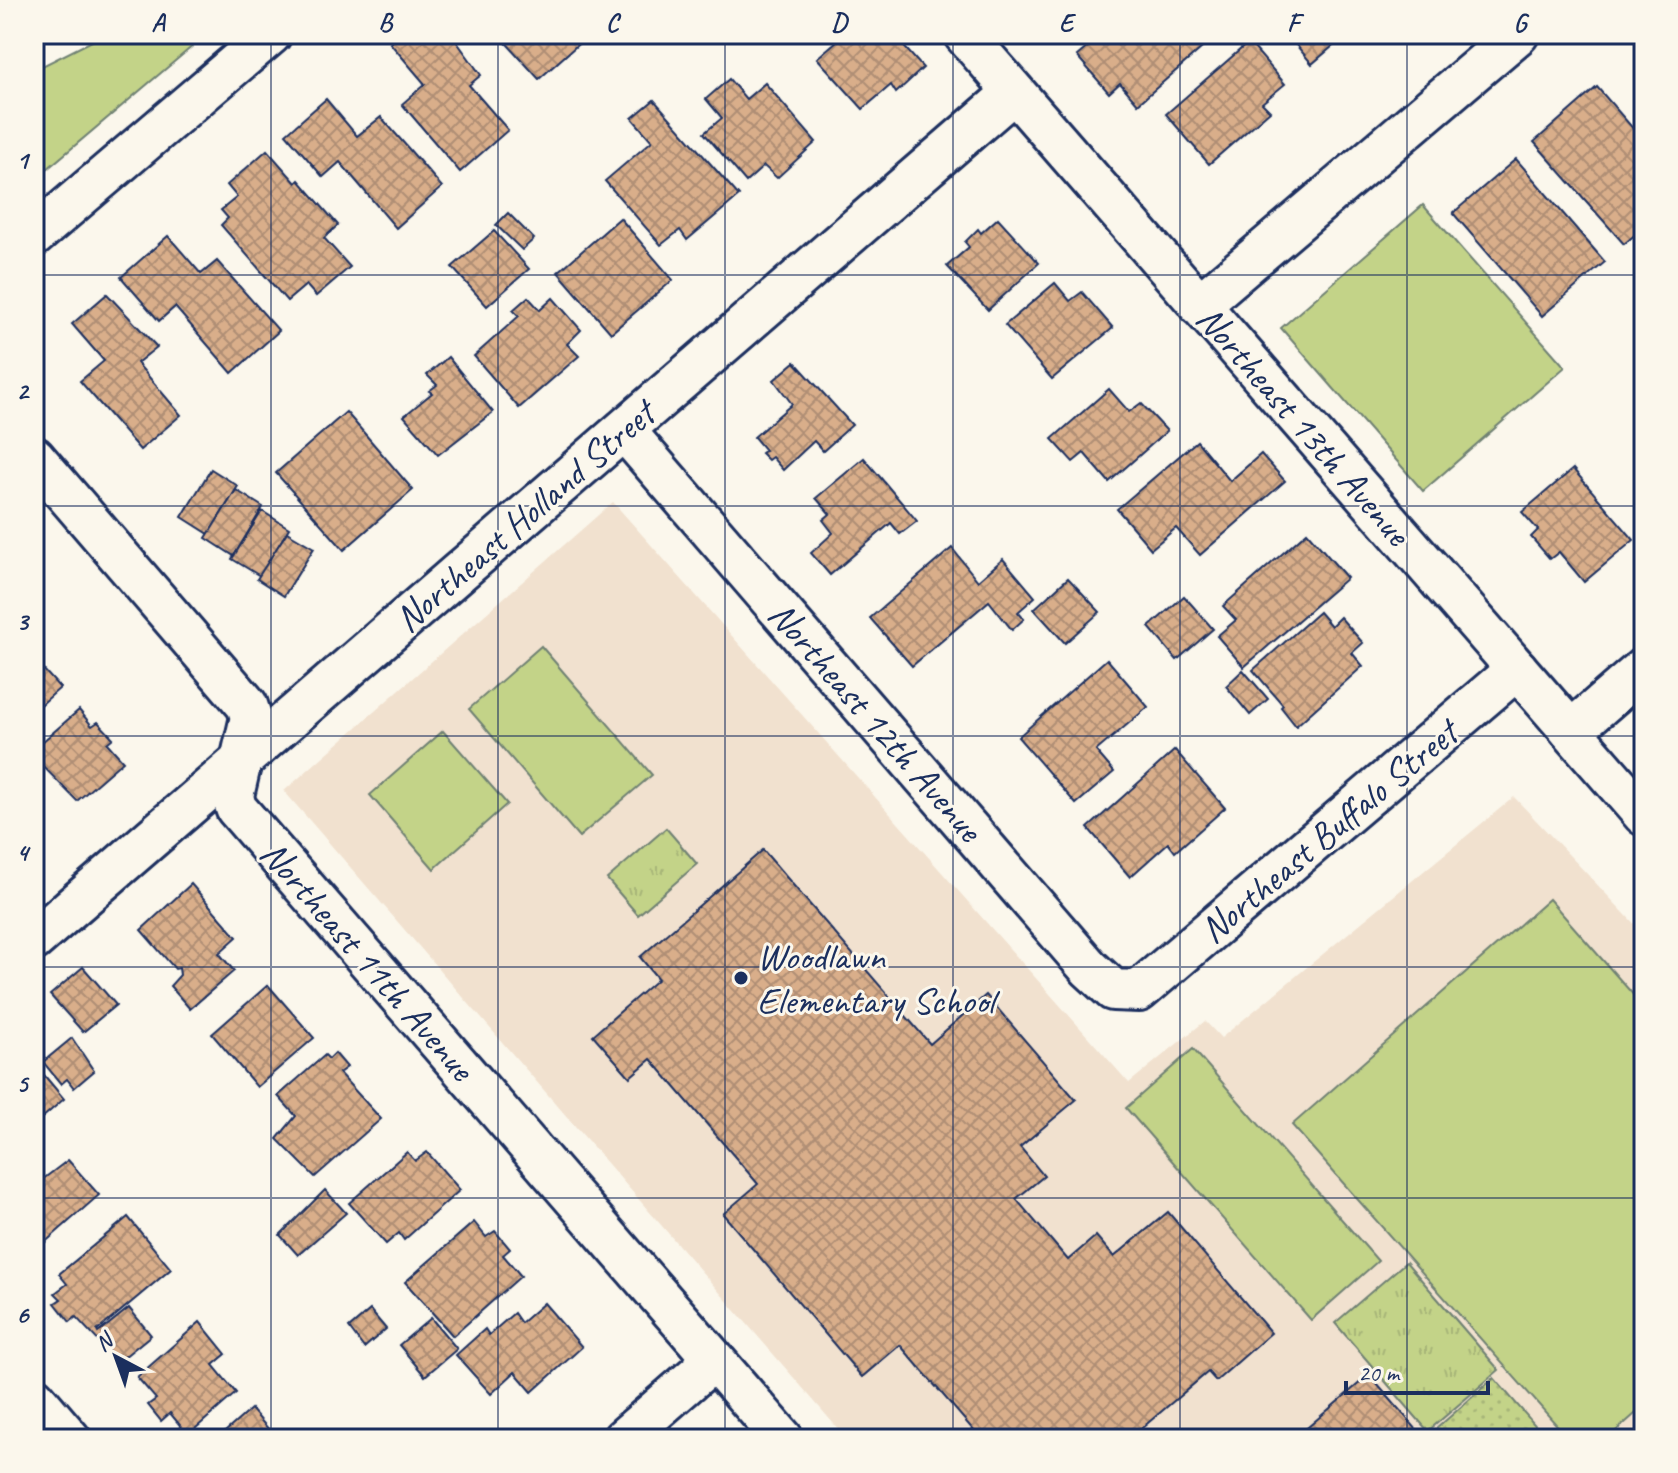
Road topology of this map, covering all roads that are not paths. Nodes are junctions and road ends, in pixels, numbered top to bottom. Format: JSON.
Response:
{"nodes":[{"id":1,"x":271,"y":34,"type":"edge"},
{"id":2,"x":964,"y":34,"type":"edge"},
{"id":3,"x":1518,"y":34,"type":"edge"},
{"id":4,"x":1014,"y":92,"type":"junction"},
{"id":5,"x":34,"y":236,"type":"edge"},
{"id":6,"x":1199,"y":305,"type":"junction"},
{"id":7,"x":624,"y":430,"type":"junction"},
{"id":8,"x":34,"y":457,"type":"edge"},
{"id":9,"x":1644,"y":668,"type":"edge"},
{"id":10,"x":1517,"y":669,"type":"junction"},
{"id":11,"x":1571,"y":731,"type":"junction"},
{"id":12,"x":241,"y":761,"type":"junction"},
{"id":13,"x":1644,"y":815,"type":"edge"},
{"id":14,"x":34,"y":940,"type":"edge"},
{"id":15,"x":1139,"y":991,"type":"joint"},
{"id":16,"x":714,"y":1360,"type":"junction"},
{"id":17,"x":34,"y":1397,"type":"edge"},
{"id":18,"x":70,"y":1439,"type":"edge"},
{"id":19,"x":623,"y":1439,"type":"edge"},
{"id":20,"x":783,"y":1439,"type":"edge"}],
"edges":[{"from":1,"to":5,"type":"street"},
{"from":2,"to":4,"type":"street","name":"Northeast 13th Avenue"},
{"from":3,"to":6,"type":"street"},
{"from":4,"to":6,"type":"street","name":"Northeast 13th Avenue"},
{"from":4,"to":7,"type":"street","name":"Northeast Holland Street"},
{"from":6,"to":10,"type":"street","name":"Northeast 13th Avenue"},
{"from":7,"to":12,"type":"street","name":"Northeast Holland Street"},
{"from":7,"to":15,"type":"street","name":"Northeast 12th Avenue"},
{"from":8,"to":12,"type":"street","name":"Northeast 11th Avenue"},
{"from":9,"to":11,"type":"street"},
{"from":10,"to":11,"type":"street","name":"Northeast 13th Avenue"},
{"from":10,"to":15,"type":"street","name":"Northeast Buffalo Street"},
{"from":11,"to":13,"type":"street","name":"Northeast 13th Avenue"},
{"from":12,"to":14,"type":"street","name":"Northeast Holland Street"},
{"from":12,"to":16,"type":"street","name":"Northeast 11th Avenue"},
{"from":16,"to":19,"type":"street"},
{"from":16,"to":20,"type":"street","name":"Northeast 11th Avenue"},
{"from":17,"to":18,"type":"street"}]}
